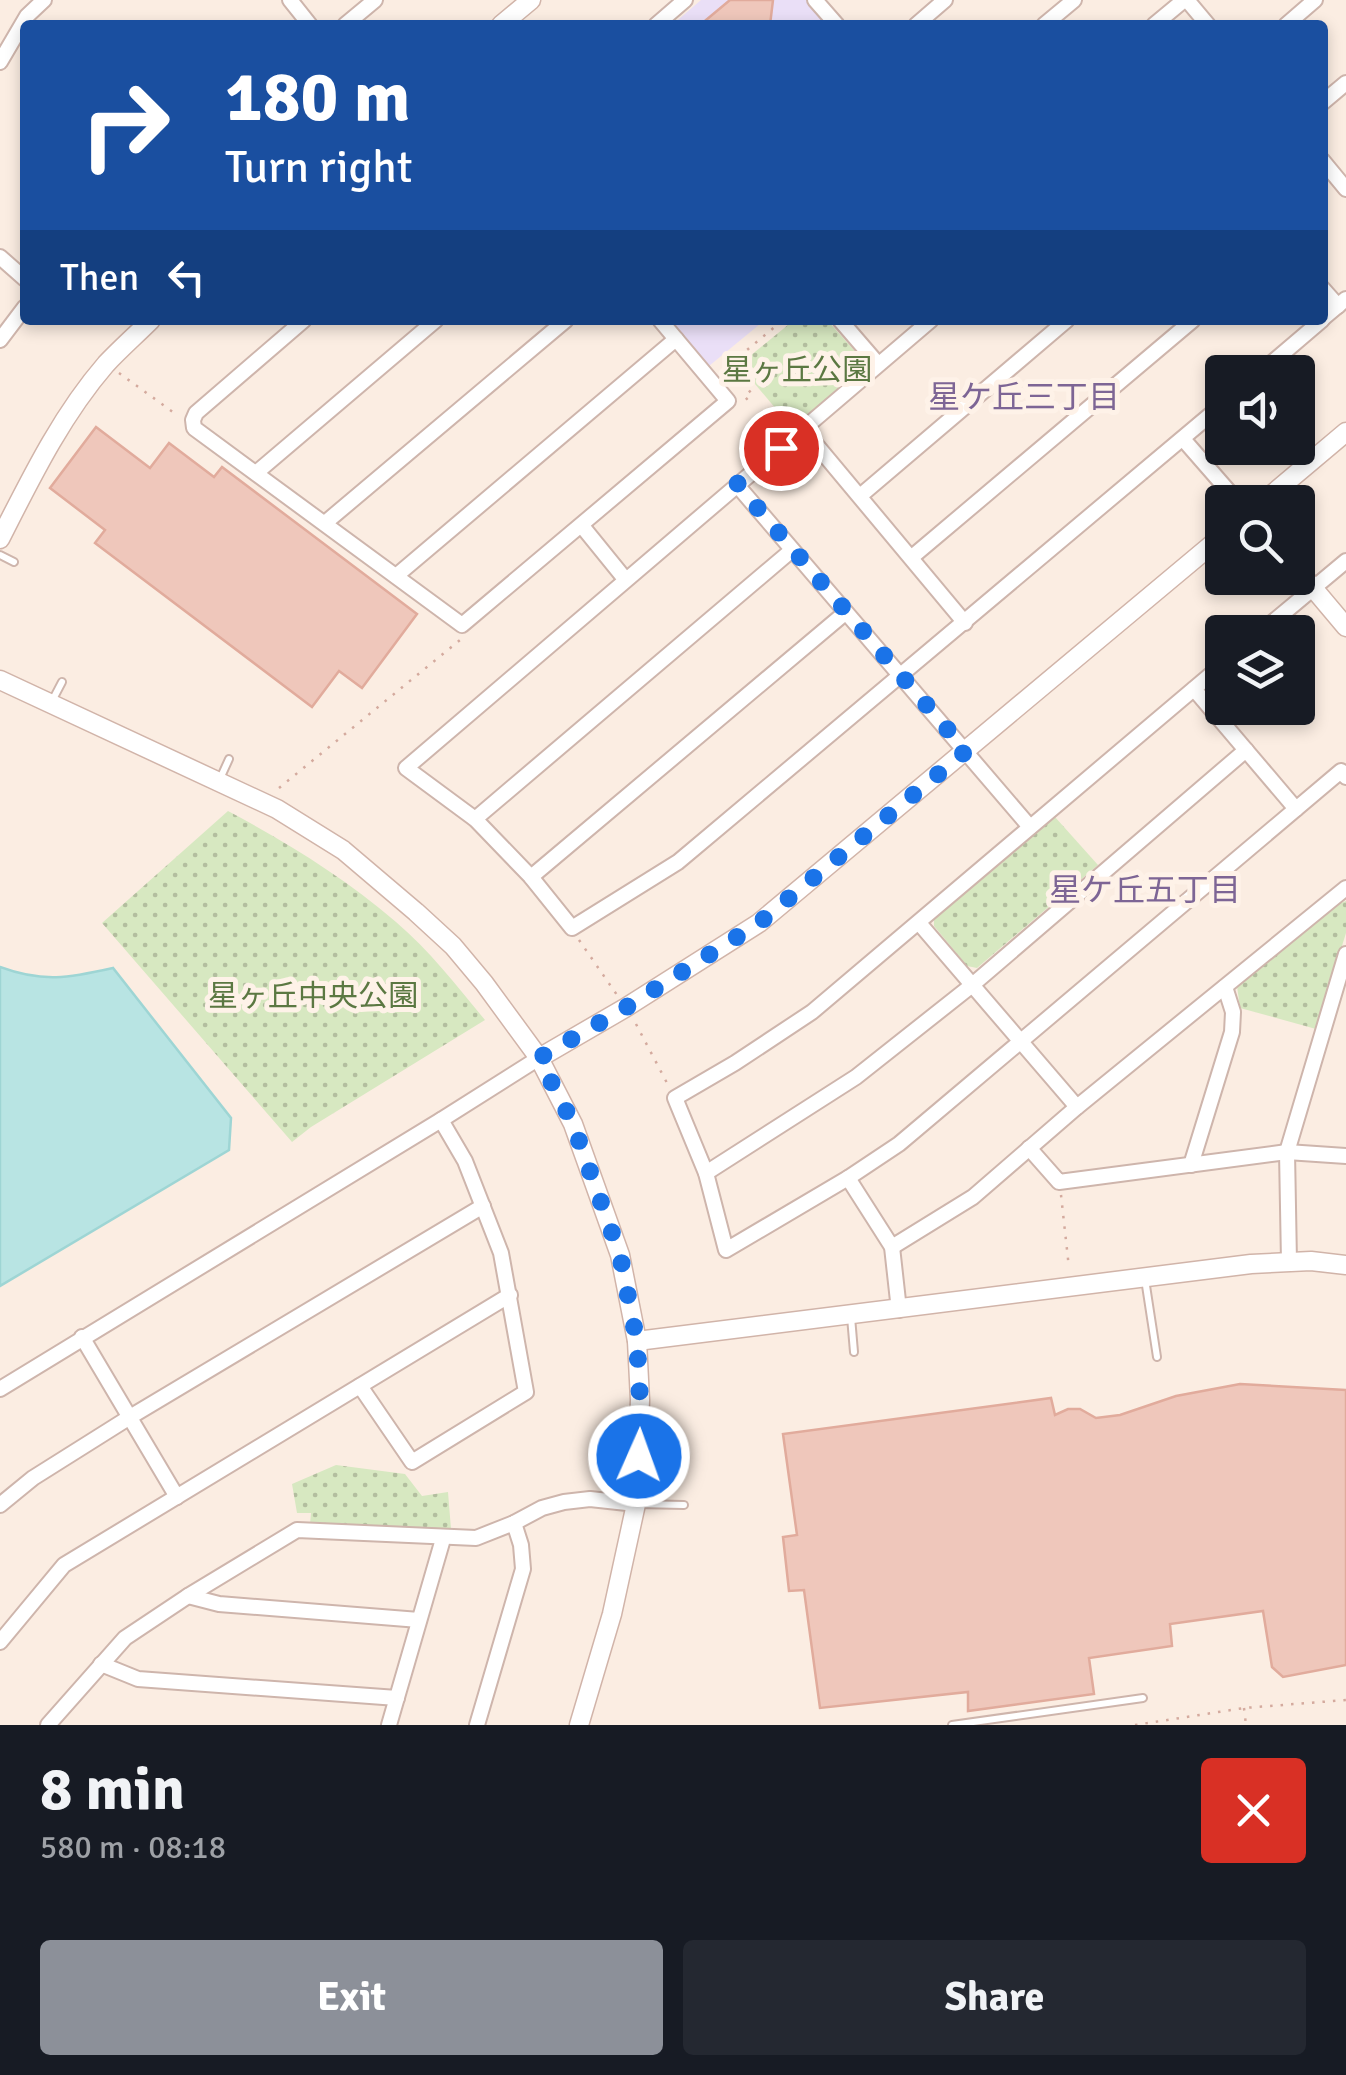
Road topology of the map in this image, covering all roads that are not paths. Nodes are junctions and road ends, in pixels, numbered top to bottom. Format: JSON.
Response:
{"nodes":[{"id":1,"x":44,"y":0,"type":"edge"},
{"id":2,"x":290,"y":0,"type":"edge"},
{"id":3,"x":375,"y":0,"type":"edge"},
{"id":4,"x":531,"y":0,"type":"edge"},
{"id":5,"x":685,"y":0,"type":"edge"},
{"id":6,"x":816,"y":0,"type":"edge"},
{"id":7,"x":945,"y":0,"type":"edge"},
{"id":8,"x":1074,"y":0,"type":"edge"},
{"id":9,"x":1185,"y":0,"type":"edge"},
{"id":10,"x":1315,"y":0,"type":"edge"},
{"id":11,"x":25,"y":20,"type":"edge"},
{"id":12,"x":306,"y":20,"type":"edge"},
{"id":13,"x":352,"y":20,"type":"edge"},
{"id":14,"x":507,"y":20,"type":"edge"},
{"id":15,"x":662,"y":20,"type":"edge"},
{"id":16,"x":833,"y":20,"type":"edge"},
{"id":17,"x":922,"y":20,"type":"edge"},
{"id":18,"x":1050,"y":20,"type":"edge"},
{"id":19,"x":1160,"y":20,"type":"edge"},
{"id":20,"x":1203,"y":20,"type":"edge"},
{"id":21,"x":1292,"y":20,"type":"edge"},
{"id":22,"x":20,"y":28,"type":"edge"},
{"id":23,"x":0,"y":62,"type":"edge"},
{"id":24,"x":1328,"y":167,"type":"edge"},
{"id":25,"x":1346,"y":189,"type":"edge"},
{"id":26,"x":0,"y":257,"type":"edge"},
{"id":27,"x":20,"y":275,"type":"edge"},
{"id":28,"x":20,"y":314,"type":"edge"},
{"id":29,"x":146,"y":325,"type":"edge"},
{"id":30,"x":298,"y":325,"type":"edge"},
{"id":31,"x":430,"y":325,"type":"edge"},
{"id":32,"x":560,"y":325,"type":"edge"},
{"id":33,"x":664,"y":325,"type":"edge"},
{"id":34,"x":844,"y":325,"type":"edge"},
{"id":35,"x":924,"y":325,"type":"edge"},
{"id":36,"x":1062,"y":325,"type":"edge"},
{"id":37,"x":1187,"y":325,"type":"edge"},
{"id":38,"x":1316,"y":325,"type":"edge"},
{"id":39,"x":676,"y":339,"type":"junction"},
{"id":40,"x":0,"y":340,"type":"edge"},
{"id":41,"x":1281,"y":355,"type":"edge"},
{"id":42,"x":878,"y":364,"type":"junction"},
{"id":43,"x":1205,"y":421,"type":"edge"},
{"id":44,"x":803,"y":429,"type":"junction"},
{"id":45,"x":1346,"y":432,"type":"edge"},
{"id":46,"x":1184,"y":439,"type":"junction"},
{"id":47,"x":256,"y":473,"type":"junction"},
{"id":48,"x":737,"y":484,"type":"junction"},
{"id":49,"x":1223,"y":485,"type":"edge"},
{"id":50,"x":1283,"y":485,"type":"edge"},
{"id":51,"x":860,"y":496,"type":"junction"},
{"id":52,"x":325,"y":524,"type":"junction"},
{"id":53,"x":582,"y":526,"type":"junction"},
{"id":54,"x":0,"y":538,"type":"edge"},
{"id":55,"x":792,"y":550,"type":"junction"},
{"id":56,"x":1205,"y":550,"type":"edge"},
{"id":57,"x":0,"y":555,"type":"edge"},
{"id":58,"x":912,"y":557,"type":"junction"},
{"id":59,"x":14,"y":562,"type":"dead end"},
{"id":60,"x":1346,"y":562,"type":"edge"},
{"id":61,"x":396,"y":576,"type":"junction"},
{"id":62,"x":625,"y":579,"type":"junction"},
{"id":63,"x":1315,"y":587,"type":"edge"},
{"id":64,"x":1315,"y":589,"type":"edge"},
{"id":65,"x":1306,"y":595,"type":"edge"},
{"id":66,"x":846,"y":613,"type":"junction"},
{"id":67,"x":1281,"y":615,"type":"edge"},
{"id":68,"x":965,"y":623,"type":"junction"},
{"id":69,"x":1346,"y":627,"type":"edge"},
{"id":70,"x":901,"y":677,"type":"junction"},
{"id":71,"x":0,"y":680,"type":"edge"},
{"id":72,"x":1205,"y":681,"type":"edge"},
{"id":73,"x":62,"y":682,"type":"dead end"},
{"id":74,"x":1194,"y":690,"type":"junction"},
{"id":75,"x":51,"y":704,"type":"junction"},
{"id":76,"x":1246,"y":750,"type":"junction"},
{"id":77,"x":966,"y":751,"type":"junction"},
{"id":78,"x":229,"y":759,"type":"dead end"},
{"id":79,"x":1346,"y":776,"type":"edge"},
{"id":80,"x":218,"y":782,"type":"junction"},
{"id":81,"x":1296,"y":809,"type":"junction"},
{"id":82,"x":475,"y":818,"type":"junction"},
{"id":83,"x":1030,"y":828,"type":"junction"},
{"id":84,"x":532,"y":877,"type":"junction"},
{"id":85,"x":1346,"y":888,"type":"edge"},
{"id":86,"x":918,"y":923,"type":"junction"},
{"id":87,"x":1346,"y":954,"type":"edge"},
{"id":88,"x":971,"y":986,"type":"junction"},
{"id":89,"x":1224,"y":987,"type":"junction"},
{"id":90,"x":1020,"y":1043,"type":"junction"},
{"id":91,"x":539,"y":1058,"type":"junction"},
{"id":92,"x":1077,"y":1108,"type":"junction"},
{"id":93,"x":441,"y":1120,"type":"junction"},
{"id":94,"x":1029,"y":1148,"type":"junction"},
{"id":95,"x":1287,"y":1152,"type":"junction"},
{"id":96,"x":1346,"y":1156,"type":"edge"},
{"id":97,"x":1191,"y":1165,"type":"junction"},
{"id":98,"x":706,"y":1173,"type":"junction"},
{"id":99,"x":848,"y":1178,"type":"junction"},
{"id":100,"x":483,"y":1206,"type":"junction"},
{"id":101,"x":892,"y":1247,"type":"junction"},
{"id":102,"x":1289,"y":1262,"type":"junction"},
{"id":103,"x":1346,"y":1265,"type":"edge"},
{"id":104,"x":1145,"y":1278,"type":"junction"},
{"id":105,"x":510,"y":1294,"type":"junction"},
{"id":106,"x":899,"y":1310,"type":"junction"},
{"id":107,"x":850,"y":1316,"type":"junction"},
{"id":108,"x":82,"y":1337,"type":"junction"},
{"id":109,"x":637,"y":1342,"type":"junction"},
{"id":110,"x":854,"y":1352,"type":"dead end"},
{"id":111,"x":1158,"y":1357,"type":"dead end"},
{"id":112,"x":360,"y":1386,"type":"junction"},
{"id":113,"x":0,"y":1389,"type":"edge"},
{"id":114,"x":130,"y":1417,"type":"junction"},
{"id":115,"x":177,"y":1497,"type":"junction"},
{"id":116,"x":636,"y":1504,"type":"junction"},
{"id":117,"x":0,"y":1505,"type":"edge"},
{"id":118,"x":684,"y":1505,"type":"dead end"},
{"id":119,"x":514,"y":1524,"type":"junction"},
{"id":120,"x":443,"y":1539,"type":"junction"},
{"id":121,"x":188,"y":1596,"type":"junction"},
{"id":122,"x":419,"y":1620,"type":"junction"},
{"id":123,"x":0,"y":1642,"type":"edge"},
{"id":124,"x":100,"y":1664,"type":"junction"},
{"id":125,"x":397,"y":1698,"type":"junction"},
{"id":126,"x":1143,"y":1698,"type":"dead end"},
{"id":127,"x":48,"y":1725,"type":"edge"},
{"id":128,"x":389,"y":1725,"type":"edge"},
{"id":129,"x":477,"y":1725,"type":"edge"},
{"id":130,"x":580,"y":1725,"type":"edge"},
{"id":131,"x":952,"y":1725,"type":"edge"}],
"edges":[{"from":1,"to":11,"type":"street"},
{"from":2,"to":12,"type":"street"},
{"from":3,"to":13,"type":"street"},
{"from":4,"to":14,"type":"street"},
{"from":5,"to":15,"type":"street"},
{"from":6,"to":16,"type":"street"},
{"from":7,"to":17,"type":"street"},
{"from":8,"to":18,"type":"street"},
{"from":9,"to":19,"type":"street"},
{"from":9,"to":20,"type":"street"},
{"from":10,"to":21,"type":"street"},
{"from":22,"to":23,"type":"street"},
{"from":24,"to":25,"type":"street"},
{"from":26,"to":27,"type":"street"},
{"from":28,"to":40,"type":"street"},
{"from":29,"to":54,"type":"street"},
{"from":30,"to":47,"type":"street"},
{"from":31,"to":47,"type":"street"},
{"from":32,"to":52,"type":"street"},
{"from":33,"to":39,"type":"street"},
{"from":34,"to":42,"type":"street"},
{"from":35,"to":42,"type":"street"},
{"from":36,"to":51,"type":"street"},
{"from":37,"to":58,"type":"street"},
{"from":38,"to":41,"type":"street"},
{"from":39,"to":53,"type":"street"},
{"from":39,"to":61,"type":"street"},
{"from":42,"to":44,"type":"street"},
{"from":43,"to":46,"type":"street"},
{"from":44,"to":48,"type":"street"},
{"from":44,"to":51,"type":"street"},
{"from":45,"to":50,"type":"street"},
{"from":46,"to":49,"type":"street"},
{"from":46,"to":68,"type":"street"},
{"from":47,"to":52,"type":"street"},
{"from":48,"to":55,"type":"street"},
{"from":48,"to":62,"type":"street"},
{"from":51,"to":58,"type":"street"},
{"from":52,"to":61,"type":"street"},
{"from":53,"to":61,"type":"street"},
{"from":53,"to":62,"type":"street"},
{"from":55,"to":66,"type":"street"},
{"from":55,"to":82,"type":"street"},
{"from":56,"to":77,"type":"street"},
{"from":57,"to":59,"type":"lane"},
{"from":58,"to":68,"type":"street"},
{"from":60,"to":63,"type":"street"},
{"from":62,"to":82,"type":"street"},
{"from":64,"to":69,"type":"street"},
{"from":65,"to":67,"type":"street"},
{"from":66,"to":70,"type":"street"},
{"from":66,"to":84,"type":"street"},
{"from":68,"to":70,"type":"street"},
{"from":70,"to":77,"type":"street"},
{"from":70,"to":84,"type":"street"},
{"from":71,"to":75,"type":"street"},
{"from":72,"to":74,"type":"street"},
{"from":73,"to":75,"type":"lane"},
{"from":74,"to":76,"type":"street"},
{"from":74,"to":83,"type":"street"},
{"from":75,"to":80,"type":"street"},
{"from":76,"to":81,"type":"street"},
{"from":76,"to":88,"type":"street"},
{"from":77,"to":83,"type":"street"},
{"from":77,"to":91,"type":"street"},
{"from":78,"to":80,"type":"lane"},
{"from":79,"to":81,"type":"street"},
{"from":80,"to":91,"type":"street"},
{"from":81,"to":90,"type":"street"},
{"from":82,"to":84,"type":"street"},
{"from":83,"to":86,"type":"street"},
{"from":85,"to":89,"type":"street"},
{"from":86,"to":88,"type":"street"},
{"from":86,"to":98,"type":"street"},
{"from":87,"to":95,"type":"street"},
{"from":88,"to":90,"type":"street"},
{"from":88,"to":98,"type":"street"},
{"from":89,"to":92,"type":"street"},
{"from":89,"to":97,"type":"street"},
{"from":90,"to":92,"type":"street"},
{"from":90,"to":99,"type":"street"},
{"from":91,"to":93,"type":"street"},
{"from":91,"to":109,"type":"street"},
{"from":92,"to":94,"type":"street"},
{"from":93,"to":100,"type":"street"},
{"from":93,"to":108,"type":"street"},
{"from":94,"to":97,"type":"street"},
{"from":94,"to":101,"type":"street"},
{"from":95,"to":96,"type":"street"},
{"from":95,"to":97,"type":"street"},
{"from":95,"to":102,"type":"street"},
{"from":98,"to":99,"type":"street"},
{"from":99,"to":101,"type":"street"},
{"from":100,"to":105,"type":"street"},
{"from":100,"to":114,"type":"street"},
{"from":101,"to":106,"type":"street"},
{"from":102,"to":103,"type":"street"},
{"from":102,"to":104,"type":"street"},
{"from":104,"to":106,"type":"street"},
{"from":104,"to":111,"type":"lane"},
{"from":105,"to":112,"type":"street"},
{"from":105,"to":112,"type":"street"},
{"from":106,"to":107,"type":"street"},
{"from":107,"to":109,"type":"street"},
{"from":107,"to":110,"type":"lane"},
{"from":108,"to":113,"type":"street"},
{"from":108,"to":114,"type":"street"},
{"from":109,"to":116,"type":"street"},
{"from":112,"to":115,"type":"street"},
{"from":114,"to":115,"type":"street"},
{"from":114,"to":117,"type":"street"},
{"from":115,"to":123,"type":"street"},
{"from":116,"to":118,"type":"lane"},
{"from":116,"to":119,"type":"street"},
{"from":116,"to":130,"type":"street"},
{"from":119,"to":120,"type":"street"},
{"from":119,"to":129,"type":"street"},
{"from":120,"to":121,"type":"street"},
{"from":120,"to":122,"type":"street"},
{"from":121,"to":122,"type":"street"},
{"from":121,"to":124,"type":"street"},
{"from":122,"to":125,"type":"street"},
{"from":124,"to":125,"type":"street"},
{"from":124,"to":127,"type":"street"},
{"from":125,"to":128,"type":"street"},
{"from":126,"to":131,"type":"lane"}]}
